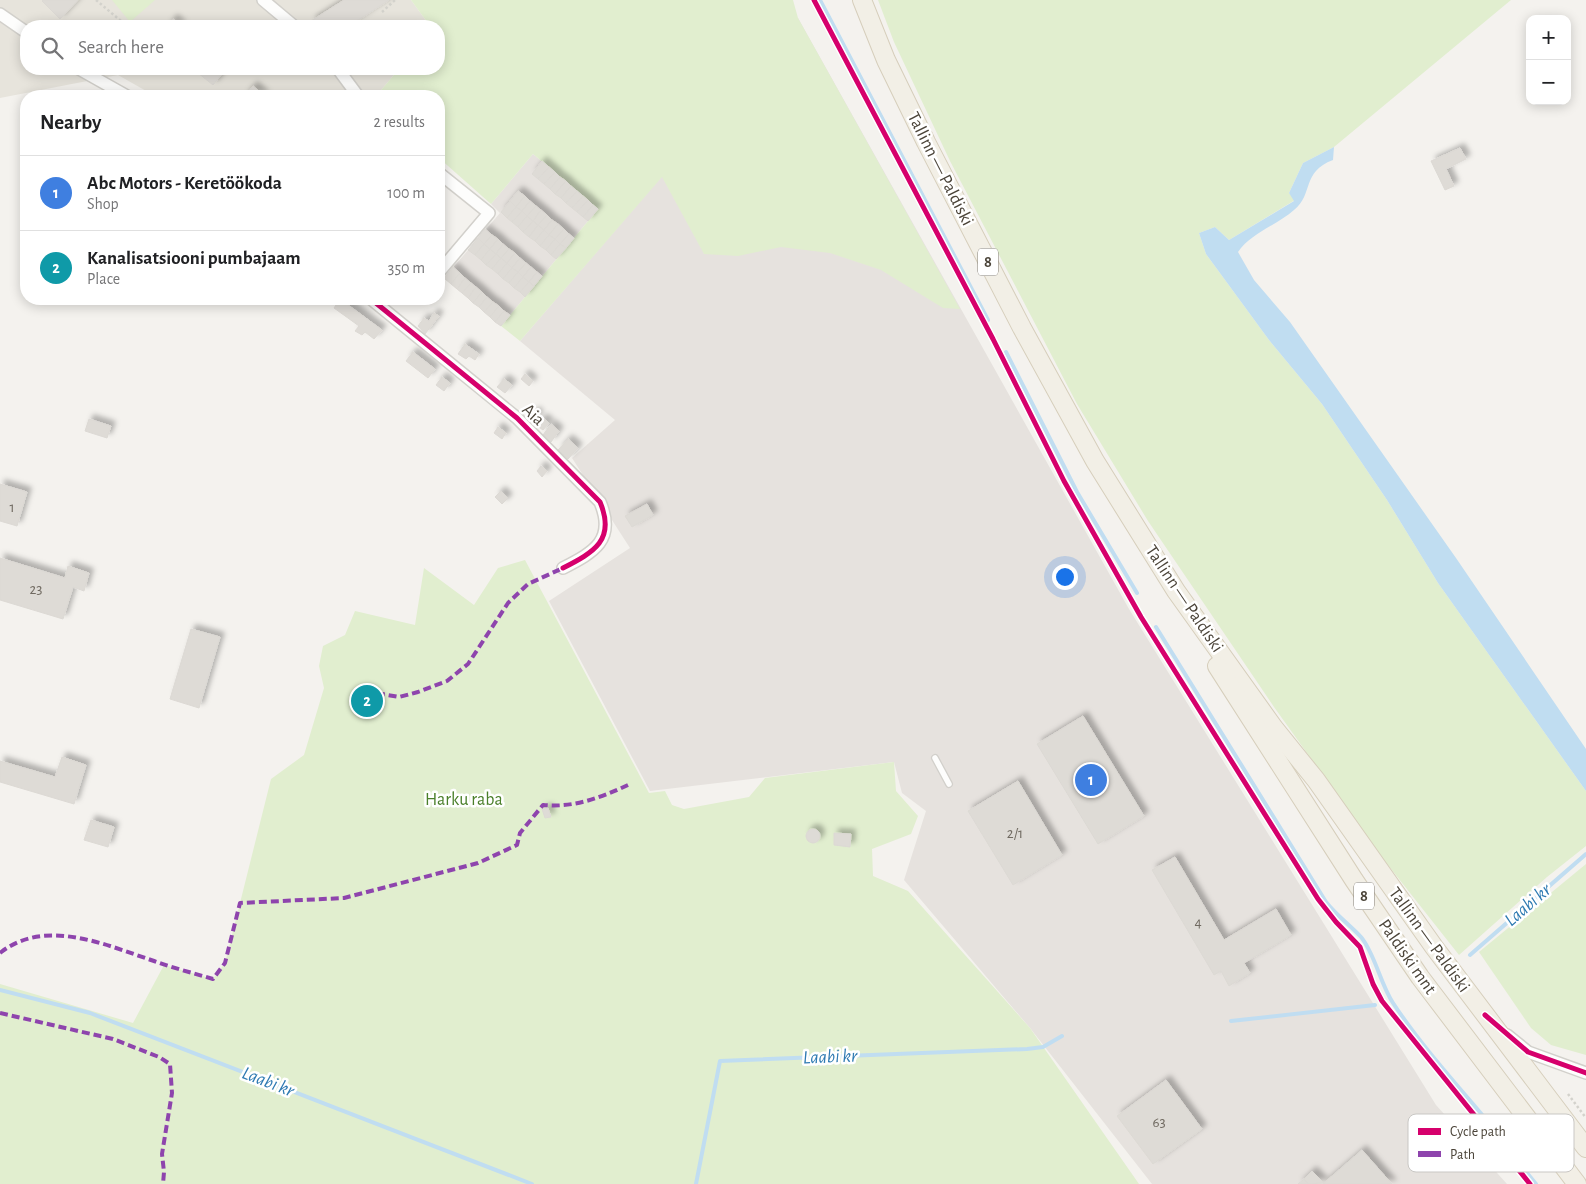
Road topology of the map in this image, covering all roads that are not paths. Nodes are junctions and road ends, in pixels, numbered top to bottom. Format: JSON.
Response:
{"nodes":[{"id":1,"x":263,"y":0,"type":"edge"},
{"id":2,"x":862,"y":0,"type":"edge"},
{"id":3,"x":0,"y":14,"type":"edge"},
{"id":4,"x":287,"y":20,"type":"edge"},
{"id":5,"x":20,"y":28,"type":"edge"},
{"id":6,"x":89,"y":75,"type":"edge"},
{"id":7,"x":342,"y":75,"type":"edge"},
{"id":8,"x":116,"y":90,"type":"edge"},
{"id":9,"x":354,"y":90,"type":"edge"},
{"id":10,"x":445,"y":178,"type":"edge"},
{"id":11,"x":445,"y":265,"type":"edge"},
{"id":12,"x":378,"y":305,"type":"edge"},
{"id":13,"x":563,"y":568,"type":"dead end"},
{"id":14,"x":1176,"y":591,"type":"junction"},
{"id":15,"x":935,"y":758,"type":"dead end"},
{"id":16,"x":949,"y":784,"type":"dead end"},
{"id":17,"x":1485,"y":1015,"type":"junction"},
{"id":18,"x":1586,"y":1072,"type":"edge"},
{"id":19,"x":1524,"y":1114,"type":"edge"},
{"id":20,"x":1560,"y":1114,"type":"edge"},
{"id":21,"x":1574,"y":1132,"type":"edge"},
{"id":22,"x":1586,"y":1148,"type":"edge"},
{"id":23,"x":1568,"y":1172,"type":"edge"},
{"id":24,"x":1577,"y":1184,"type":"edge"}],
"edges":[{"from":1,"to":4,"type":"street"},
{"from":2,"to":14,"type":"main road","name":"Tallinn — Paldiski","number":"8"},
{"from":3,"to":5,"type":"street"},
{"from":6,"to":8,"type":"street"},
{"from":7,"to":9,"type":"street"},
{"from":10,"to":11,"type":"street"},
{"from":12,"to":13,"type":"street","name":"Aia"},
{"from":14,"to":17,"type":"main road","name":"Tallinn — Paldiski","number":"8"},
{"from":14,"to":19,"type":"main road","name":"Paldiski mnt","number":"8"},
{"from":15,"to":16,"type":"lane"},
{"from":17,"to":18,"type":"street"},
{"from":17,"to":20,"type":"main road","name":"Tallinn — Paldiski","number":"8"},
{"from":21,"to":22,"type":"main road","name":"Tallinn — Paldiski","number":"8"},
{"from":23,"to":24,"type":"main road","name":"Paldiski mnt","number":"8"}]}
